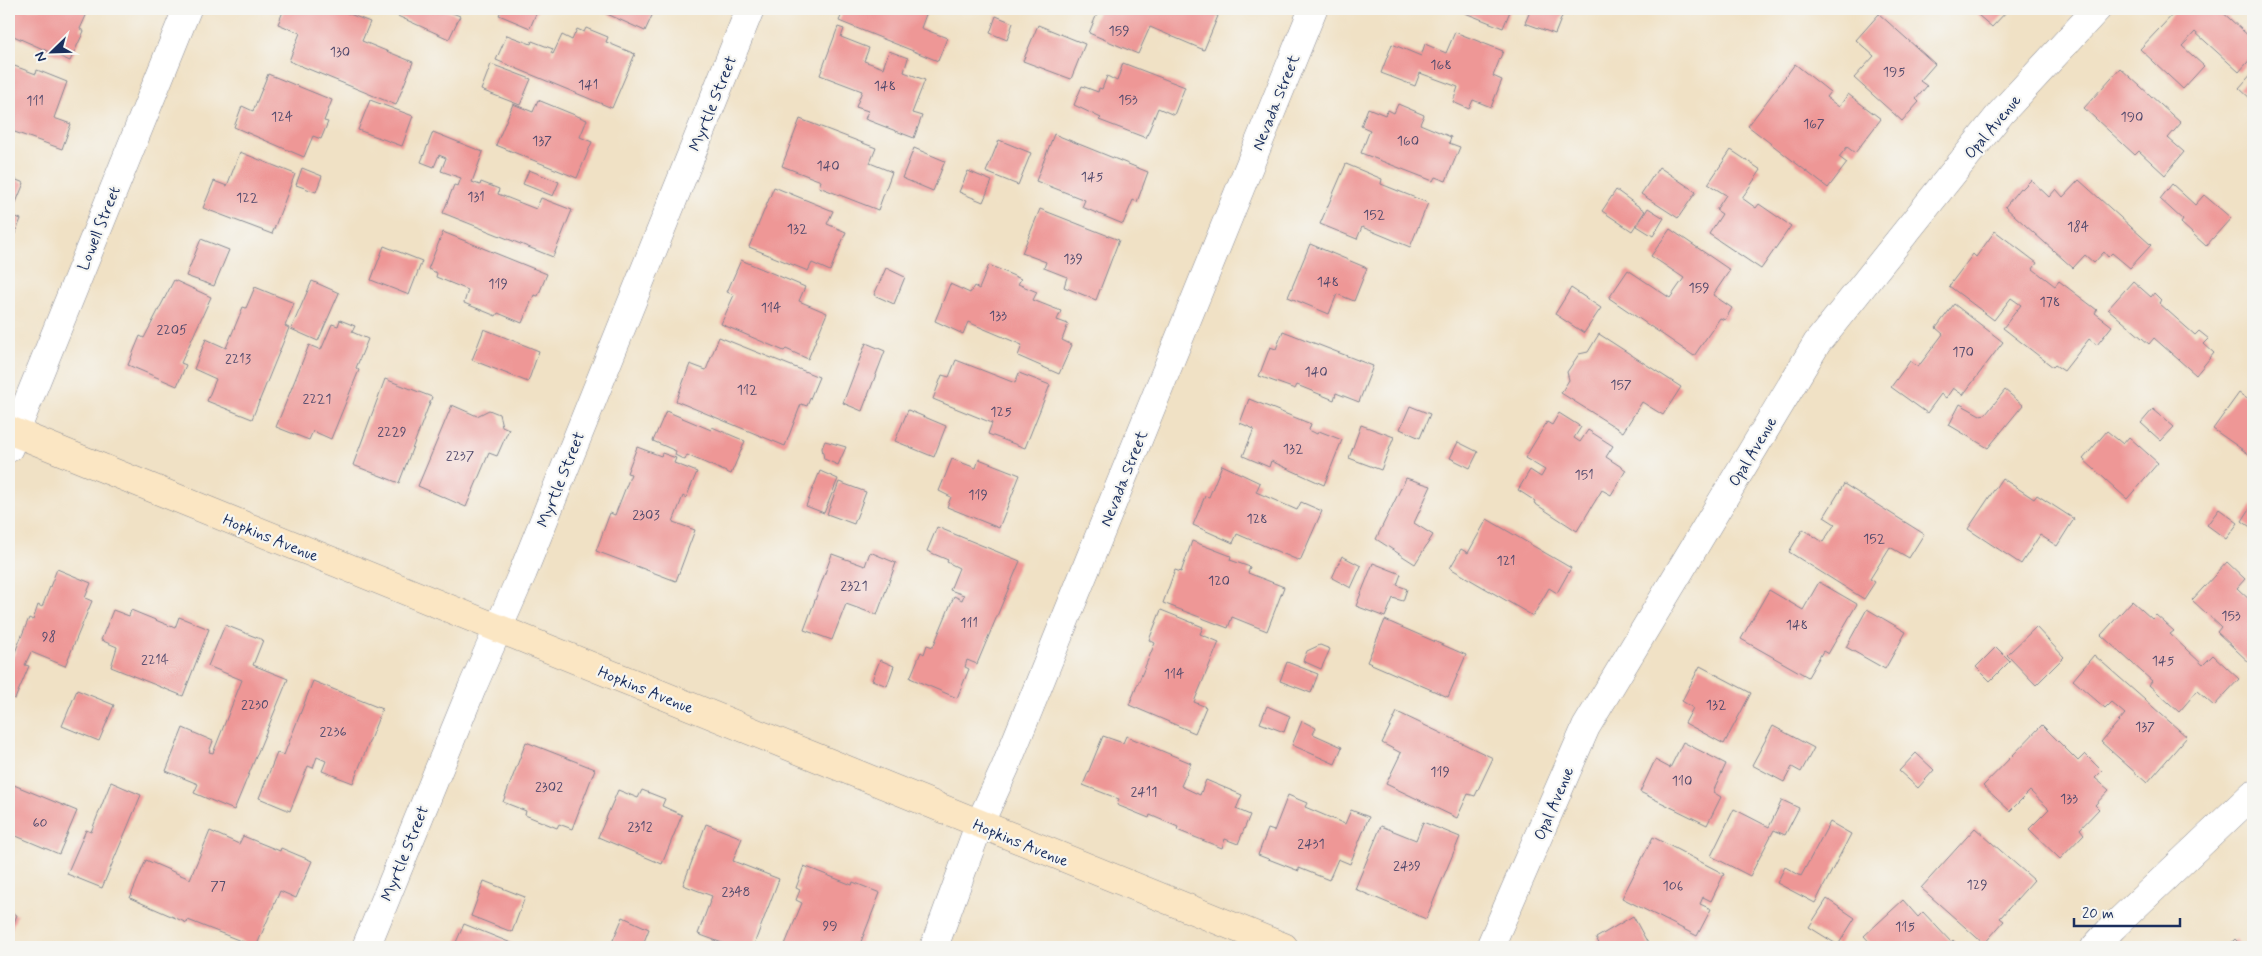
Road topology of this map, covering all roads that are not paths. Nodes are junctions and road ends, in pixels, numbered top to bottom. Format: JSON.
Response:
{"nodes":[{"id":1,"x":187,"y":9,"type":"edge"},
{"id":2,"x":750,"y":9,"type":"edge"},
{"id":3,"x":1313,"y":9,"type":"edge"},
{"id":4,"x":2097,"y":9,"type":"edge"},
{"id":5,"x":11,"y":437,"type":"edge"},
{"id":6,"x":498,"y":629,"type":"junction"},
{"id":7,"x":2253,"y":794,"type":"edge"},
{"id":8,"x":979,"y":825,"type":"junction"},
{"id":9,"x":366,"y":947,"type":"edge"},
{"id":10,"x":934,"y":947,"type":"edge"},
{"id":11,"x":1284,"y":947,"type":"edge"},
{"id":12,"x":1490,"y":947,"type":"edge"},
{"id":13,"x":2095,"y":947,"type":"edge"}],
"edges":[{"from":1,"to":5,"type":"street","name":"Lowell Street"},
{"from":2,"to":6,"type":"street","name":"Myrtle Street"},
{"from":3,"to":8,"type":"street","name":"Nevada Street"},
{"from":4,"to":12,"type":"street","name":"Opal Avenue"},
{"from":5,"to":6,"type":"street","name":"Hopkins Avenue"},
{"from":6,"to":8,"type":"street","name":"Hopkins Avenue"},
{"from":6,"to":9,"type":"street","name":"Myrtle Street"},
{"from":7,"to":13,"type":"street"},
{"from":8,"to":10,"type":"street","name":"Nevada Street"},
{"from":8,"to":11,"type":"street","name":"Hopkins Avenue"}]}
